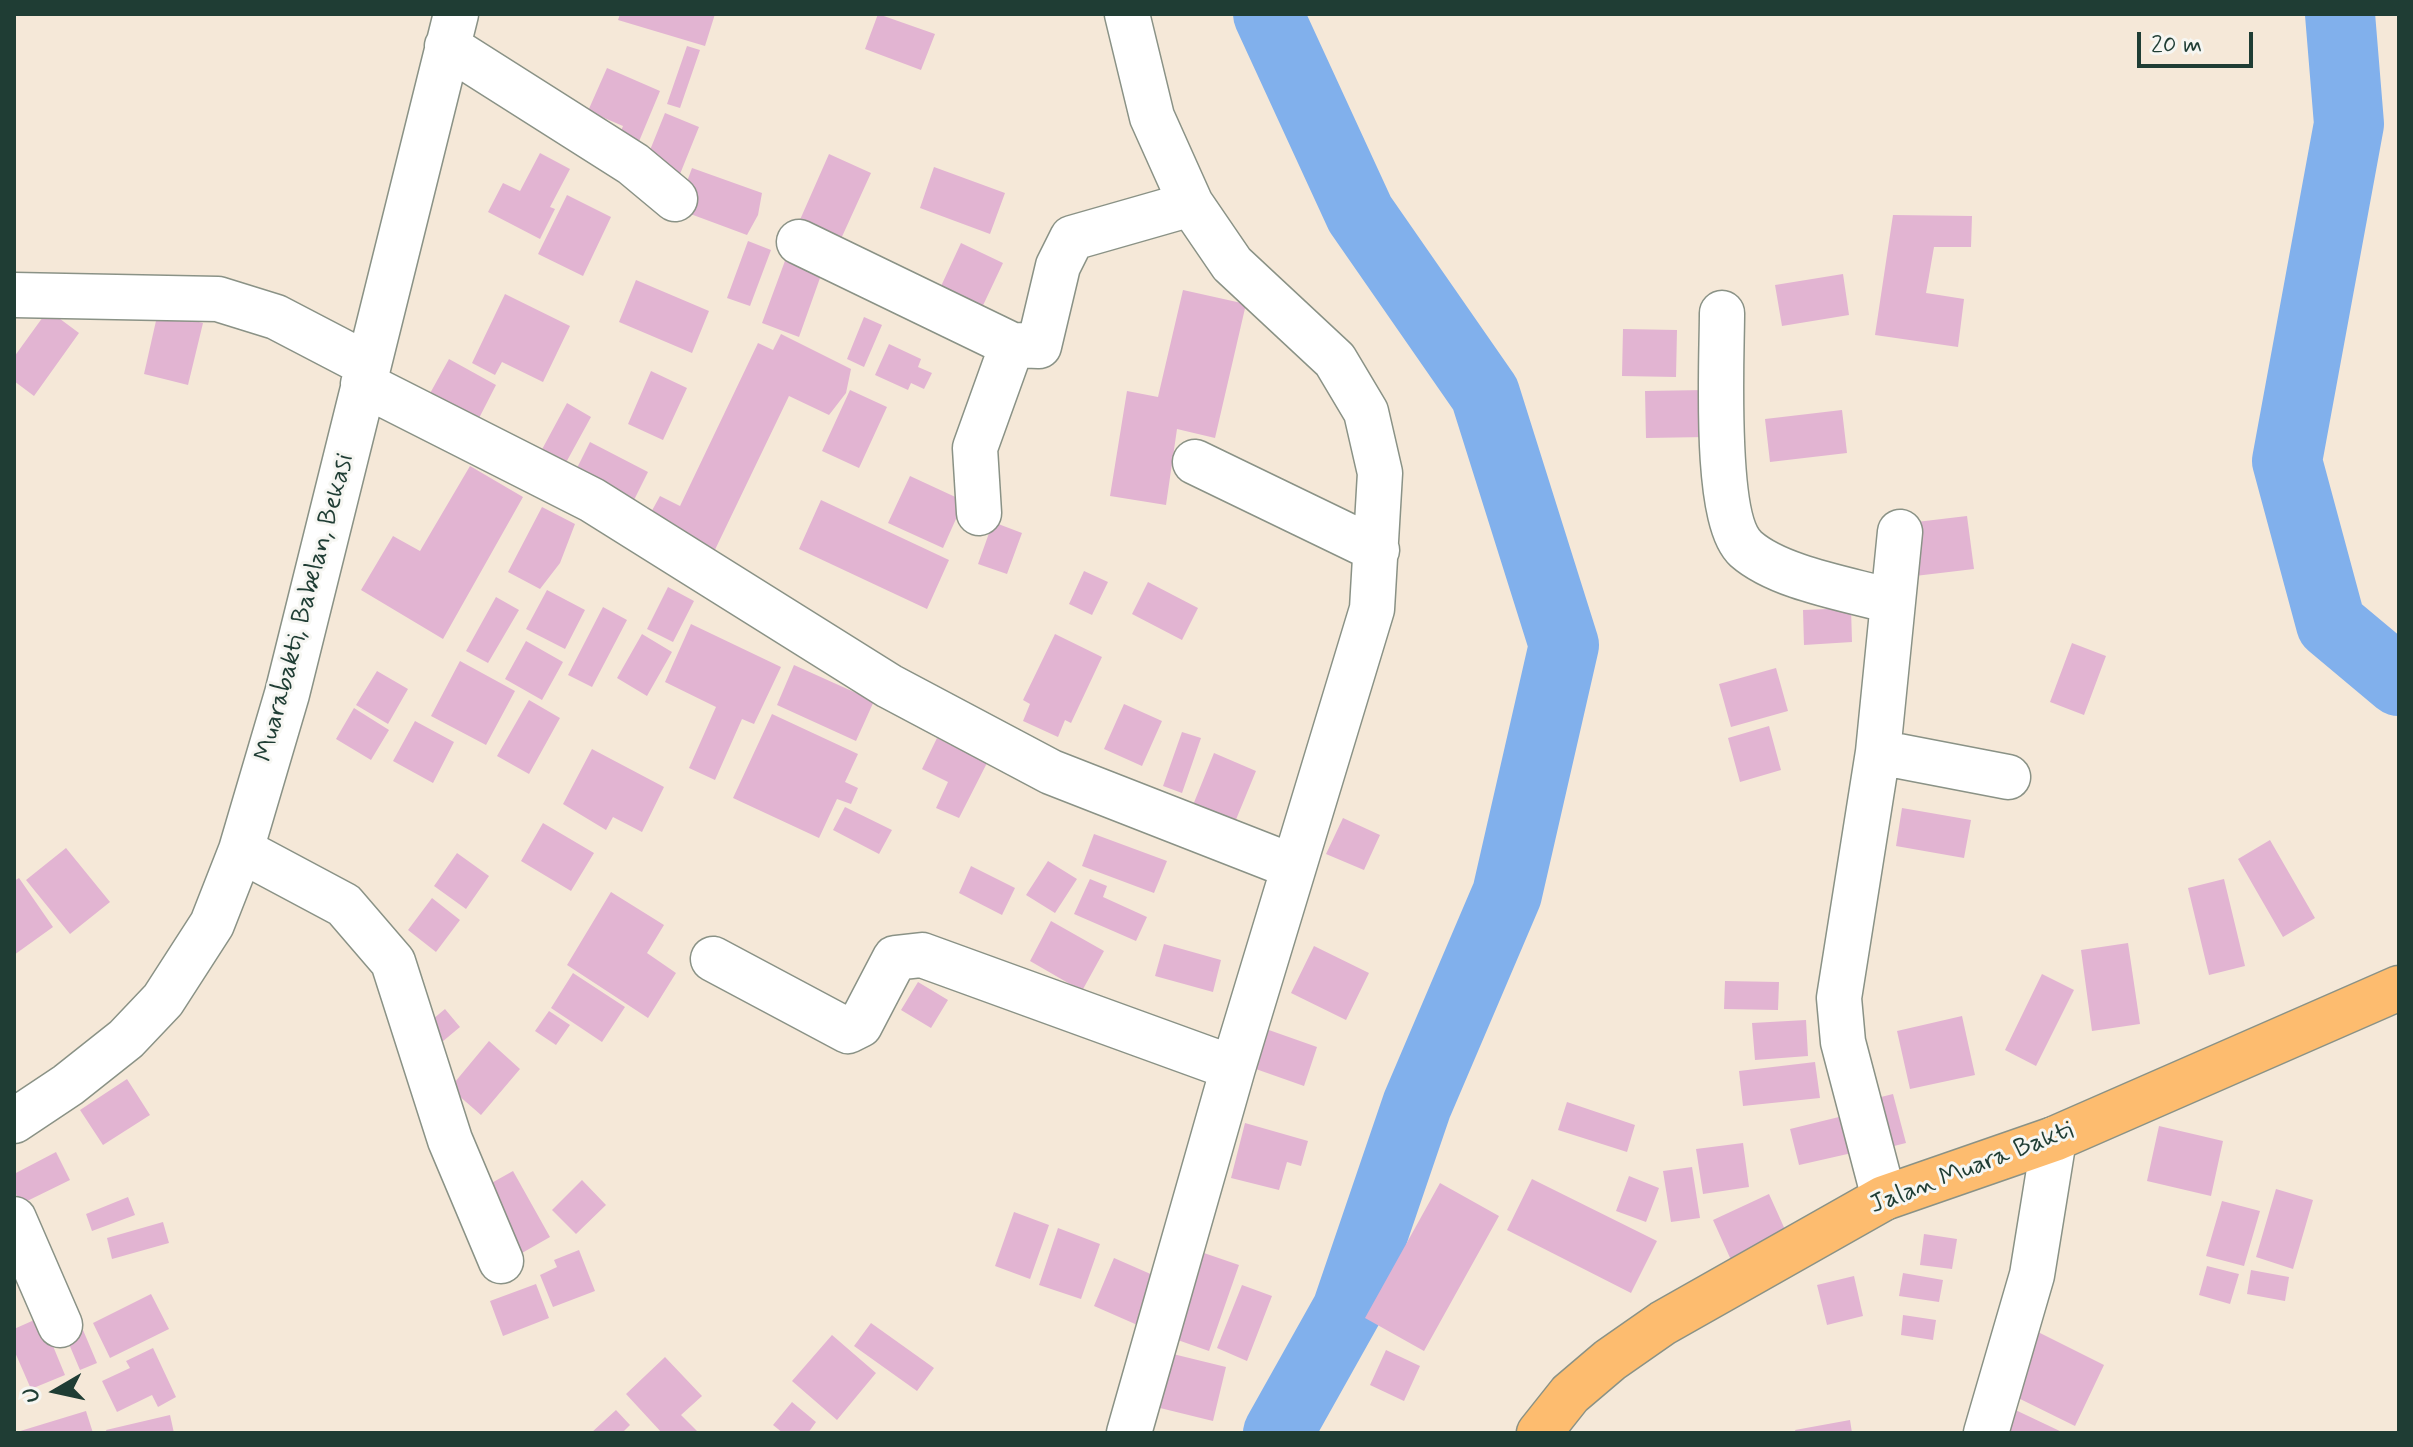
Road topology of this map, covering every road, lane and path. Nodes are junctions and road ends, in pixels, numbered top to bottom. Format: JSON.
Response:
{"nodes":[{"id":1,"x":1127,"y":14,"type":"edge"},
{"id":2,"x":452,"y":30,"type":"edge"},
{"id":3,"x":675,"y":199,"type":"dead end"},
{"id":4,"x":1191,"y":204,"type":"junction"},
{"id":5,"x":799,"y":242,"type":"dead end"},
{"id":6,"x":14,"y":295,"type":"edge"},
{"id":7,"x":1722,"y":313,"type":"dead end"},
{"id":8,"x":1012,"y":345,"type":"junction"},
{"id":9,"x":366,"y":374,"type":"junction"},
{"id":10,"x":1195,"y":462,"type":"dead end"},
{"id":11,"x":979,"y":513,"type":"dead end"},
{"id":12,"x":1900,"y":532,"type":"dead end"},
{"id":13,"x":1377,"y":550,"type":"junction"},
{"id":14,"x":1890,"y":601,"type":"junction"},
{"id":15,"x":1878,"y":752,"type":"junction"},
{"id":16,"x":2008,"y":777,"type":"dead end"},
{"id":17,"x":241,"y":850,"type":"junction"},
{"id":18,"x":1294,"y":867,"type":"junction"},
{"id":19,"x":713,"y":959,"type":"dead end"},
{"id":20,"x":2399,"y":988,"type":"edge"},
{"id":21,"x":1233,"y":1068,"type":"junction"},
{"id":22,"x":14,"y":1121,"type":"edge"},
{"id":23,"x":2054,"y":1139,"type":"junction"},
{"id":24,"x":1884,"y":1198,"type":"junction"},
{"id":25,"x":14,"y":1219,"type":"edge"},
{"id":26,"x":501,"y":1261,"type":"dead end"},
{"id":27,"x":60,"y":1325,"type":"dead end"},
{"id":28,"x":1129,"y":1433,"type":"edge"},
{"id":29,"x":1539,"y":1433,"type":"edge"},
{"id":30,"x":1986,"y":1433,"type":"edge"}],
"edges":[{"from":1,"to":4,"type":"street"},
{"from":2,"to":3,"type":"street"},
{"from":2,"to":9,"type":"street","name":"Muarabakti, Babelan, Bekasi"},
{"from":4,"to":8,"type":"street"},
{"from":4,"to":13,"type":"street"},
{"from":5,"to":8,"type":"street"},
{"from":6,"to":9,"type":"street"},
{"from":7,"to":14,"type":"street"},
{"from":8,"to":11,"type":"street"},
{"from":9,"to":17,"type":"street","name":"Muarabakti, Babelan, Bekasi"},
{"from":9,"to":18,"type":"street"},
{"from":10,"to":13,"type":"street"},
{"from":12,"to":14,"type":"street"},
{"from":13,"to":18,"type":"street"},
{"from":14,"to":15,"type":"street"},
{"from":15,"to":16,"type":"street"},
{"from":15,"to":24,"type":"street"},
{"from":17,"to":22,"type":"street","name":"Muarabakti, Babelan, Bekasi"},
{"from":17,"to":26,"type":"street"},
{"from":18,"to":21,"type":"street"},
{"from":19,"to":21,"type":"street"},
{"from":20,"to":23,"type":"main road","name":"Jalan Muara Bakti"},
{"from":21,"to":28,"type":"street"},
{"from":23,"to":24,"type":"main road","name":"Jalan Muara Bakti"},
{"from":23,"to":30,"type":"street"},
{"from":24,"to":29,"type":"main road","name":"Jalan Muara Bakti"},
{"from":25,"to":27,"type":"street"}]}
